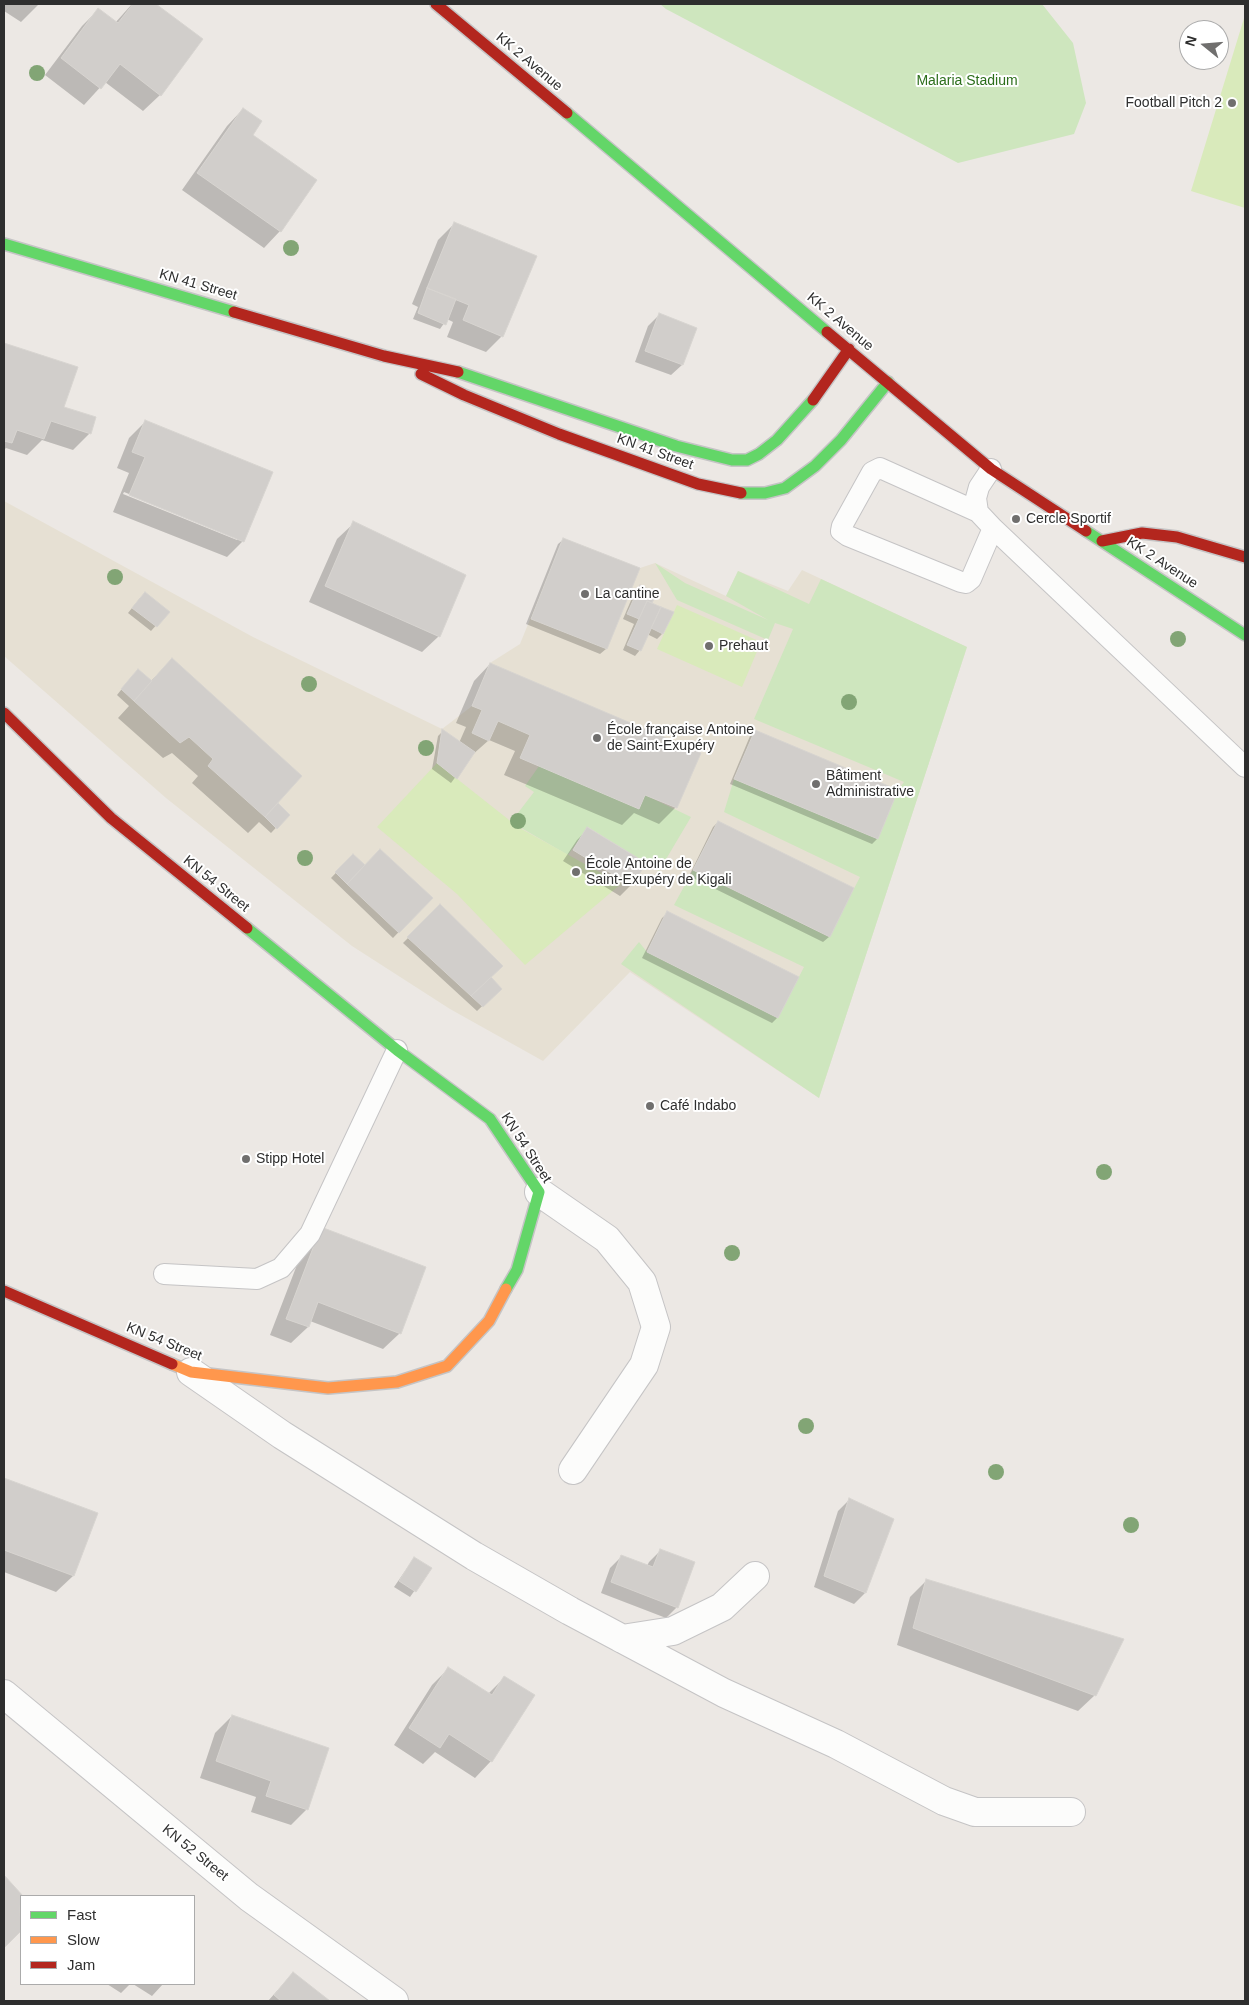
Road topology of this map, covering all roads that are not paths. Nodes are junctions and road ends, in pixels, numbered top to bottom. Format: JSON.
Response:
{"nodes":[{"id":1,"x":436,"y":4,"type":"edge"},
{"id":2,"x":4,"y":244,"type":"edge"},
{"id":3,"x":849,"y":349,"type":"junction"},
{"id":4,"x":384,"y":356,"type":"junction"},
{"id":5,"x":888,"y":382,"type":"junction"},
{"id":6,"x":991,"y":469,"type":"junction"},
{"id":7,"x":978,"y":512,"type":"junction"},
{"id":8,"x":993,"y":528,"type":"junction"},
{"id":9,"x":1102,"y":541,"type":"junction"},
{"id":10,"x":1245,"y":557,"type":"edge"},
{"id":11,"x":1245,"y":636,"type":"edge"},
{"id":12,"x":4,"y":714,"type":"edge"},
{"id":13,"x":1245,"y":767,"type":"edge"},
{"id":14,"x":397,"y":1050,"type":"junction"},
{"id":15,"x":539,"y":1192,"type":"junction"},
{"id":16,"x":164,"y":1274,"type":"dead end"},
{"id":17,"x":4,"y":1291,"type":"edge"},
{"id":18,"x":191,"y":1372,"type":"junction"},
{"id":19,"x":573,"y":1470,"type":"dead end"},
{"id":20,"x":755,"y":1576,"type":"dead end"},
{"id":21,"x":622,"y":1639,"type":"junction"},
{"id":22,"x":4,"y":1694,"type":"edge"},
{"id":23,"x":1071,"y":1812,"type":"dead end"},
{"id":24,"x":394,"y":2001,"type":"edge"}],
"edges":[{"from":1,"to":3,"type":"main road","name":"KK 2 Avenue"},
{"from":2,"to":4,"type":"main road","name":"KN 41 Street"},
{"from":3,"to":4,"type":"main road","name":"KN 41 Street"},
{"from":3,"to":5,"type":"main road","name":"KK 2 Avenue"},
{"from":4,"to":5,"type":"main road","name":"KN 41 Street"},
{"from":5,"to":6,"type":"main road","name":"KK 2 Avenue"},
{"from":6,"to":7,"type":"lane"},
{"from":6,"to":9,"type":"main road","name":"KK 2 Avenue"},
{"from":7,"to":8,"type":"lane"},
{"from":7,"to":8,"type":"lane"},
{"from":8,"to":13,"type":"lane"},
{"from":9,"to":10,"type":"main road"},
{"from":9,"to":11,"type":"main road","name":"KK 2 Avenue"},
{"from":12,"to":14,"type":"main road","name":"KN 54 Street"},
{"from":14,"to":15,"type":"main road","name":"KN 54 Street"},
{"from":14,"to":16,"type":"lane"},
{"from":15,"to":18,"type":"main road","name":"KN 54 Street"},
{"from":15,"to":19,"type":"street"},
{"from":17,"to":18,"type":"main road","name":"KN 54 Street"},
{"from":18,"to":21,"type":"street"},
{"from":20,"to":21,"type":"street"},
{"from":21,"to":23,"type":"street"},
{"from":22,"to":24,"type":"street","name":"KN 52 Street"}]}
